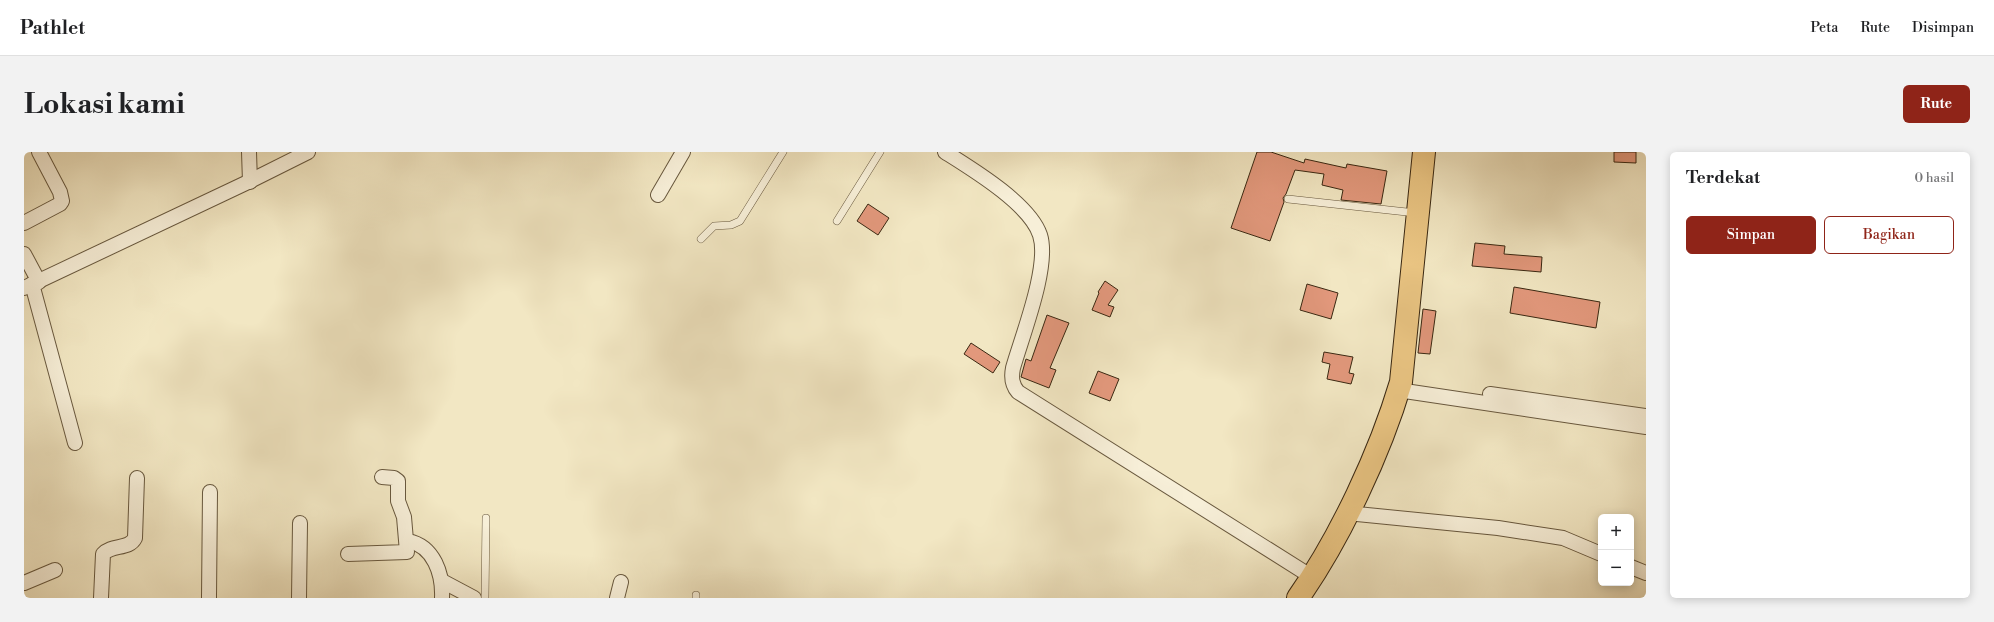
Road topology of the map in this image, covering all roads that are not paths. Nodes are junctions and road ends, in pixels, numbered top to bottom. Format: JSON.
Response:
{"nodes":[{"id":1,"x":39,"y":152,"type":"edge"},
{"id":2,"x":248,"y":152,"type":"edge"},
{"id":3,"x":308,"y":152,"type":"edge"},
{"id":4,"x":683,"y":152,"type":"edge"},
{"id":5,"x":783,"y":152,"type":"edge"},
{"id":6,"x":880,"y":152,"type":"edge"},
{"id":7,"x":945,"y":152,"type":"edge"},
{"id":8,"x":1424,"y":152,"type":"edge"},
{"id":9,"x":250,"y":182,"type":"junction"},
{"id":10,"x":658,"y":195,"type":"dead end"},
{"id":11,"x":1288,"y":199,"type":"dead end"},
{"id":12,"x":1418,"y":214,"type":"junction"},
{"id":13,"x":837,"y":221,"type":"dead end"},
{"id":14,"x":24,"y":223,"type":"edge"},
{"id":15,"x":701,"y":239,"type":"dead end"},
{"id":16,"x":24,"y":254,"type":"edge"},
{"id":17,"x":32,"y":285,"type":"edge"},
{"id":18,"x":1400,"y":386,"type":"junction"},
{"id":19,"x":1569,"y":410,"type":"junction"},
{"id":20,"x":1646,"y":416,"type":"edge"},
{"id":21,"x":1646,"y":427,"type":"edge"},
{"id":22,"x":75,"y":443,"type":"dead end"},
{"id":23,"x":382,"y":477,"type":"dead end"},
{"id":24,"x":137,"y":478,"type":"dead end"},
{"id":25,"x":210,"y":492,"type":"dead end"},
{"id":26,"x":1347,"y":512,"type":"junction"},
{"id":27,"x":486,"y":518,"type":"dead end"},
{"id":28,"x":300,"y":523,"type":"dead end"},
{"id":29,"x":408,"y":541,"type":"junction"},
{"id":30,"x":1598,"y":553,"type":"edge"},
{"id":31,"x":348,"y":554,"type":"dead end"},
{"id":32,"x":1634,"y":568,"type":"edge"},
{"id":33,"x":55,"y":570,"type":"dead end"},
{"id":34,"x":1646,"y":573,"type":"edge"},
{"id":35,"x":1312,"y":577,"type":"junction"},
{"id":36,"x":442,"y":581,"type":"junction"},
{"id":37,"x":621,"y":582,"type":"dead end"},
{"id":38,"x":24,"y":583,"type":"edge"},
{"id":39,"x":102,"y":598,"type":"edge"},
{"id":40,"x":209,"y":598,"type":"edge"},
{"id":41,"x":299,"y":598,"type":"edge"},
{"id":42,"x":442,"y":598,"type":"edge"},
{"id":43,"x":474,"y":598,"type":"edge"},
{"id":44,"x":485,"y":598,"type":"edge"},
{"id":45,"x":617,"y":598,"type":"edge"},
{"id":46,"x":1298,"y":598,"type":"edge"}],
"edges":[{"from":1,"to":14,"type":"street"},
{"from":2,"to":9,"type":"street"},
{"from":3,"to":9,"type":"street"},
{"from":4,"to":10,"type":"street"},
{"from":5,"to":15,"type":"lane"},
{"from":6,"to":13,"type":"lane"},
{"from":7,"to":35,"type":"street"},
{"from":8,"to":12,"type":"highway"},
{"from":9,"to":17,"type":"street"},
{"from":11,"to":12,"type":"lane"},
{"from":12,"to":18,"type":"highway"},
{"from":16,"to":17,"type":"street"},
{"from":17,"to":22,"type":"street"},
{"from":18,"to":19,"type":"street"},
{"from":18,"to":26,"type":"highway"},
{"from":19,"to":20,"type":"street"},
{"from":19,"to":21,"type":"street"},
{"from":23,"to":29,"type":"street"},
{"from":24,"to":39,"type":"street"},
{"from":25,"to":40,"type":"street"},
{"from":26,"to":30,"type":"street"},
{"from":26,"to":35,"type":"highway"},
{"from":27,"to":44,"type":"lane"},
{"from":28,"to":41,"type":"street"},
{"from":29,"to":31,"type":"street"},
{"from":29,"to":36,"type":"street"},
{"from":32,"to":34,"type":"street"},
{"from":33,"to":38,"type":"street"},
{"from":35,"to":46,"type":"highway"},
{"from":36,"to":42,"type":"street"},
{"from":36,"to":43,"type":"street"},
{"from":37,"to":45,"type":"street"}]}
